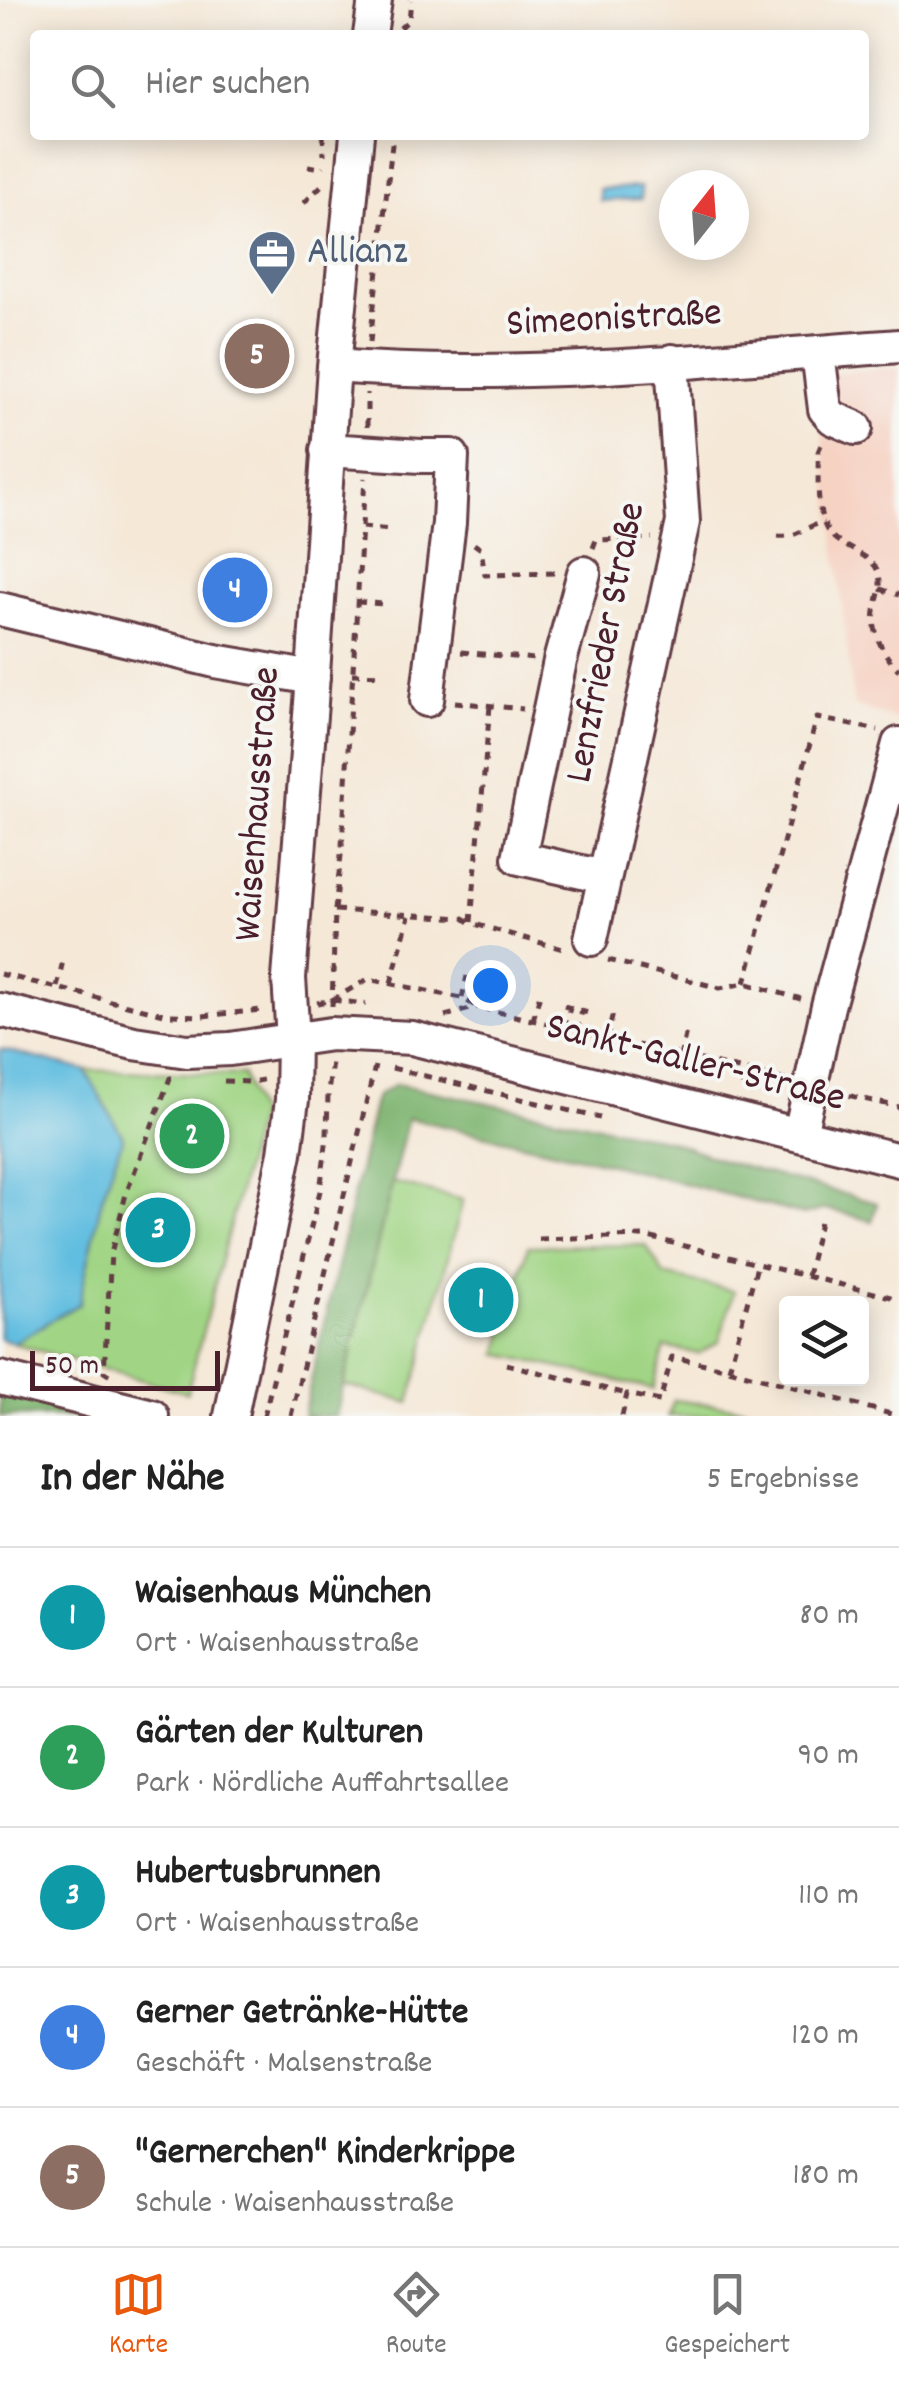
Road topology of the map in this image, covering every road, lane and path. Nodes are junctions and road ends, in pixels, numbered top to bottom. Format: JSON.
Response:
{"nodes":[{"id":1,"x":374,"y":0,"type":"edge"},
{"id":2,"x":411,"y":0,"type":"edge"},
{"id":3,"x":409,"y":20,"type":"dead end"},
{"id":4,"x":371,"y":30,"type":"edge"},
{"id":5,"x":323,"y":140,"type":"edge"},
{"id":6,"x":357,"y":140,"type":"edge"},
{"id":7,"x":393,"y":140,"type":"edge"},
{"id":8,"x":308,"y":166,"type":"dead end"},
{"id":9,"x":899,"y":346,"type":"edge"},
{"id":10,"x":818,"y":352,"type":"junction"},
{"id":11,"x":672,"y":361,"type":"junction"},
{"id":12,"x":334,"y":366,"type":"junction"},
{"id":13,"x":367,"y":368,"type":"junction"},
{"id":14,"x":844,"y":423,"type":"joint"},
{"id":15,"x":327,"y":450,"type":"junction"},
{"id":16,"x":366,"y":452,"type":"junction"},
{"id":17,"x":824,"y":522,"type":"junction"},
{"id":18,"x":362,"y":527,"type":"junction"},
{"id":19,"x":390,"y":530,"type":"dead end"},
{"id":20,"x":778,"y":536,"type":"dead end"},
{"id":21,"x":584,"y":573,"type":"dead end"},
{"id":22,"x":880,"y":589,"type":"junction"},
{"id":23,"x":899,"y":595,"type":"edge"},
{"id":24,"x":357,"y":602,"type":"junction"},
{"id":25,"x":384,"y":604,"type":"dead end"},
{"id":26,"x":0,"y":609,"type":"edge"},
{"id":27,"x":433,"y":650,"type":"junction"},
{"id":28,"x":560,"y":662,"type":"junction"},
{"id":29,"x":899,"y":670,"type":"edge"},
{"id":30,"x":352,"y":674,"type":"junction"},
{"id":31,"x":380,"y":675,"type":"dead end"},
{"id":32,"x":313,"y":678,"type":"junction"},
{"id":33,"x":427,"y":700,"type":"joint"},
{"id":34,"x":490,"y":706,"type":"junction"},
{"id":35,"x":550,"y":712,"type":"junction"},
{"id":36,"x":891,"y":737,"type":"edge"},
{"id":37,"x":604,"y":877,"type":"junction"},
{"id":38,"x":335,"y":910,"type":"junction"},
{"id":39,"x":408,"y":916,"type":"junction"},
{"id":40,"x":464,"y":918,"type":"dead end"},
{"id":41,"x":471,"y":923,"type":"dead end"},
{"id":42,"x":591,"y":939,"type":"dead end"},
{"id":43,"x":64,"y":956,"type":"dead end"},
{"id":44,"x":0,"y":974,"type":"edge"},
{"id":45,"x":467,"y":976,"type":"dead end"},
{"id":46,"x":392,"y":984,"type":"junction"},
{"id":47,"x":745,"y":984,"type":"dead end"},
{"id":48,"x":57,"y":988,"type":"junction"},
{"id":49,"x":760,"y":988,"type":"dead end"},
{"id":50,"x":778,"y":993,"type":"dead end"},
{"id":51,"x":540,"y":994,"type":"dead end"},
{"id":52,"x":462,"y":998,"type":"junction"},
{"id":53,"x":332,"y":1000,"type":"junction"},
{"id":54,"x":0,"y":1010,"type":"edge"},
{"id":55,"x":241,"y":1011,"type":"dead end"},
{"id":56,"x":613,"y":1013,"type":"dead end"},
{"id":57,"x":533,"y":1021,"type":"junction"},
{"id":58,"x":564,"y":1028,"type":"junction"},
{"id":59,"x":577,"y":1031,"type":"junction"},
{"id":60,"x":686,"y":1031,"type":"dead end"},
{"id":61,"x":292,"y":1039,"type":"junction"},
{"id":62,"x":607,"y":1039,"type":"junction"},
{"id":63,"x":332,"y":1049,"type":"junction"},
{"id":64,"x":680,"y":1056,"type":"junction"},
{"id":65,"x":346,"y":1066,"type":"dead end"},
{"id":66,"x":360,"y":1066,"type":"dead end"},
{"id":67,"x":375,"y":1066,"type":"junction"},
{"id":68,"x":727,"y":1068,"type":"dead end"},
{"id":69,"x":292,"y":1076,"type":"junction"},
{"id":70,"x":186,"y":1078,"type":"dead end"},
{"id":71,"x":219,"y":1080,"type":"dead end"},
{"id":72,"x":613,"y":1121,"type":"dead end"},
{"id":73,"x":800,"y":1134,"type":"junction"},
{"id":74,"x":899,"y":1160,"type":"edge"},
{"id":75,"x":820,"y":1222,"type":"dead end"},
{"id":76,"x":539,"y":1239,"type":"dead end"},
{"id":77,"x":757,"y":1265,"type":"junction"},
{"id":78,"x":806,"y":1276,"type":"junction"},
{"id":79,"x":899,"y":1299,"type":"edge"},
{"id":80,"x":506,"y":1364,"type":"dead end"},
{"id":81,"x":729,"y":1369,"type":"junction"},
{"id":82,"x":0,"y":1378,"type":"edge"},
{"id":83,"x":119,"y":1381,"type":"dead end"},
{"id":84,"x":627,"y":1394,"type":"junction"},
{"id":85,"x":152,"y":1416,"type":"edge"},
{"id":86,"x":231,"y":1416,"type":"edge"},
{"id":87,"x":264,"y":1416,"type":"edge"},
{"id":88,"x":290,"y":1416,"type":"edge"},
{"id":89,"x":622,"y":1416,"type":"edge"},
{"id":90,"x":898,"y":1416,"type":"edge"}],
"edges":[{"from":1,"to":4,"type":"street"},
{"from":2,"to":3,"type":"path"},
{"from":5,"to":8,"type":"path"},
{"from":6,"to":12,"type":"street","name":"Waisenhausstraße"},
{"from":7,"to":13,"type":"path"},
{"from":9,"to":10,"type":"street","name":"Simeonistraße"},
{"from":10,"to":11,"type":"street","name":"Simeonistraße"},
{"from":10,"to":14,"type":"street"},
{"from":11,"to":13,"type":"street","name":"Simeonistraße"},
{"from":11,"to":37,"type":"street","name":"Lenzfrieder Straße"},
{"from":12,"to":13,"type":"street","name":"Simeonistraße"},
{"from":12,"to":15,"type":"street","name":"Waisenhausstraße"},
{"from":13,"to":16,"type":"path"},
{"from":14,"to":17,"type":"path"},
{"from":15,"to":16,"type":"street"},
{"from":15,"to":32,"type":"street","name":"Waisenhausstraße"},
{"from":16,"to":18,"type":"path"},
{"from":16,"to":27,"type":"street"},
{"from":17,"to":20,"type":"path"},
{"from":17,"to":22,"type":"path"},
{"from":18,"to":19,"type":"path"},
{"from":18,"to":24,"type":"path"},
{"from":21,"to":28,"type":"street"},
{"from":22,"to":23,"type":"path"},
{"from":22,"to":29,"type":"path"},
{"from":24,"to":25,"type":"path"},
{"from":24,"to":30,"type":"path"},
{"from":26,"to":32,"type":"street"},
{"from":27,"to":28,"type":"path"},
{"from":27,"to":33,"type":"street"},
{"from":28,"to":35,"type":"street"},
{"from":30,"to":31,"type":"path"},
{"from":30,"to":38,"type":"path"},
{"from":32,"to":61,"type":"street","name":"Waisenhausstraße"},
{"from":33,"to":34,"type":"path"},
{"from":34,"to":35,"type":"path"},
{"from":34,"to":41,"type":"path"},
{"from":35,"to":37,"type":"street"},
{"from":36,"to":47,"type":"path"},
{"from":36,"to":73,"type":"street"},
{"from":37,"to":42,"type":"street","name":"Lenzfrieder Straße"},
{"from":38,"to":39,"type":"path"},
{"from":38,"to":53,"type":"path"},
{"from":39,"to":40,"type":"path"},
{"from":39,"to":46,"type":"path"},
{"from":43,"to":48,"type":"path"},
{"from":44,"to":48,"type":"path"},
{"from":45,"to":52,"type":"path"},
{"from":46,"to":52,"type":"path"},
{"from":46,"to":53,"type":"path"},
{"from":48,"to":55,"type":"path"},
{"from":49,"to":50,"type":"path"},
{"from":51,"to":57,"type":"path"},
{"from":52,"to":57,"type":"path"},
{"from":53,"to":63,"type":"path"},
{"from":54,"to":61,"type":"street","name":"Sankt-Galler-Straße"},
{"from":56,"to":62,"type":"path"},
{"from":57,"to":58,"type":"path"},
{"from":58,"to":59,"type":"path"},
{"from":58,"to":59,"type":"path"},
{"from":59,"to":62,"type":"path"},
{"from":60,"to":64,"type":"path"},
{"from":61,"to":63,"type":"street","name":"Sankt-Galler-Straße"},
{"from":61,"to":69,"type":"street","name":"Waisenhausstraße"},
{"from":62,"to":64,"type":"path"},
{"from":63,"to":65,"type":"path"},
{"from":63,"to":69,"type":"path"},
{"from":63,"to":73,"type":"street","name":"Sankt-Galler-Straße"},
{"from":63,"to":87,"type":"path"},
{"from":64,"to":68,"type":"path"},
{"from":66,"to":67,"type":"path"},
{"from":67,"to":72,"type":"path"},
{"from":67,"to":88,"type":"path"},
{"from":69,"to":71,"type":"path"},
{"from":69,"to":86,"type":"street","name":"Waisenhausstraße"},
{"from":70,"to":83,"type":"path"},
{"from":73,"to":74,"type":"street","name":"Sankt-Galler-Straße"},
{"from":75,"to":78,"type":"path"},
{"from":76,"to":77,"type":"path"},
{"from":77,"to":78,"type":"path"},
{"from":77,"to":81,"type":"path"},
{"from":78,"to":79,"type":"path"},
{"from":80,"to":84,"type":"path"},
{"from":81,"to":84,"type":"path"},
{"from":81,"to":90,"type":"path"},
{"from":82,"to":85,"type":"street"},
{"from":84,"to":89,"type":"path"}]}
